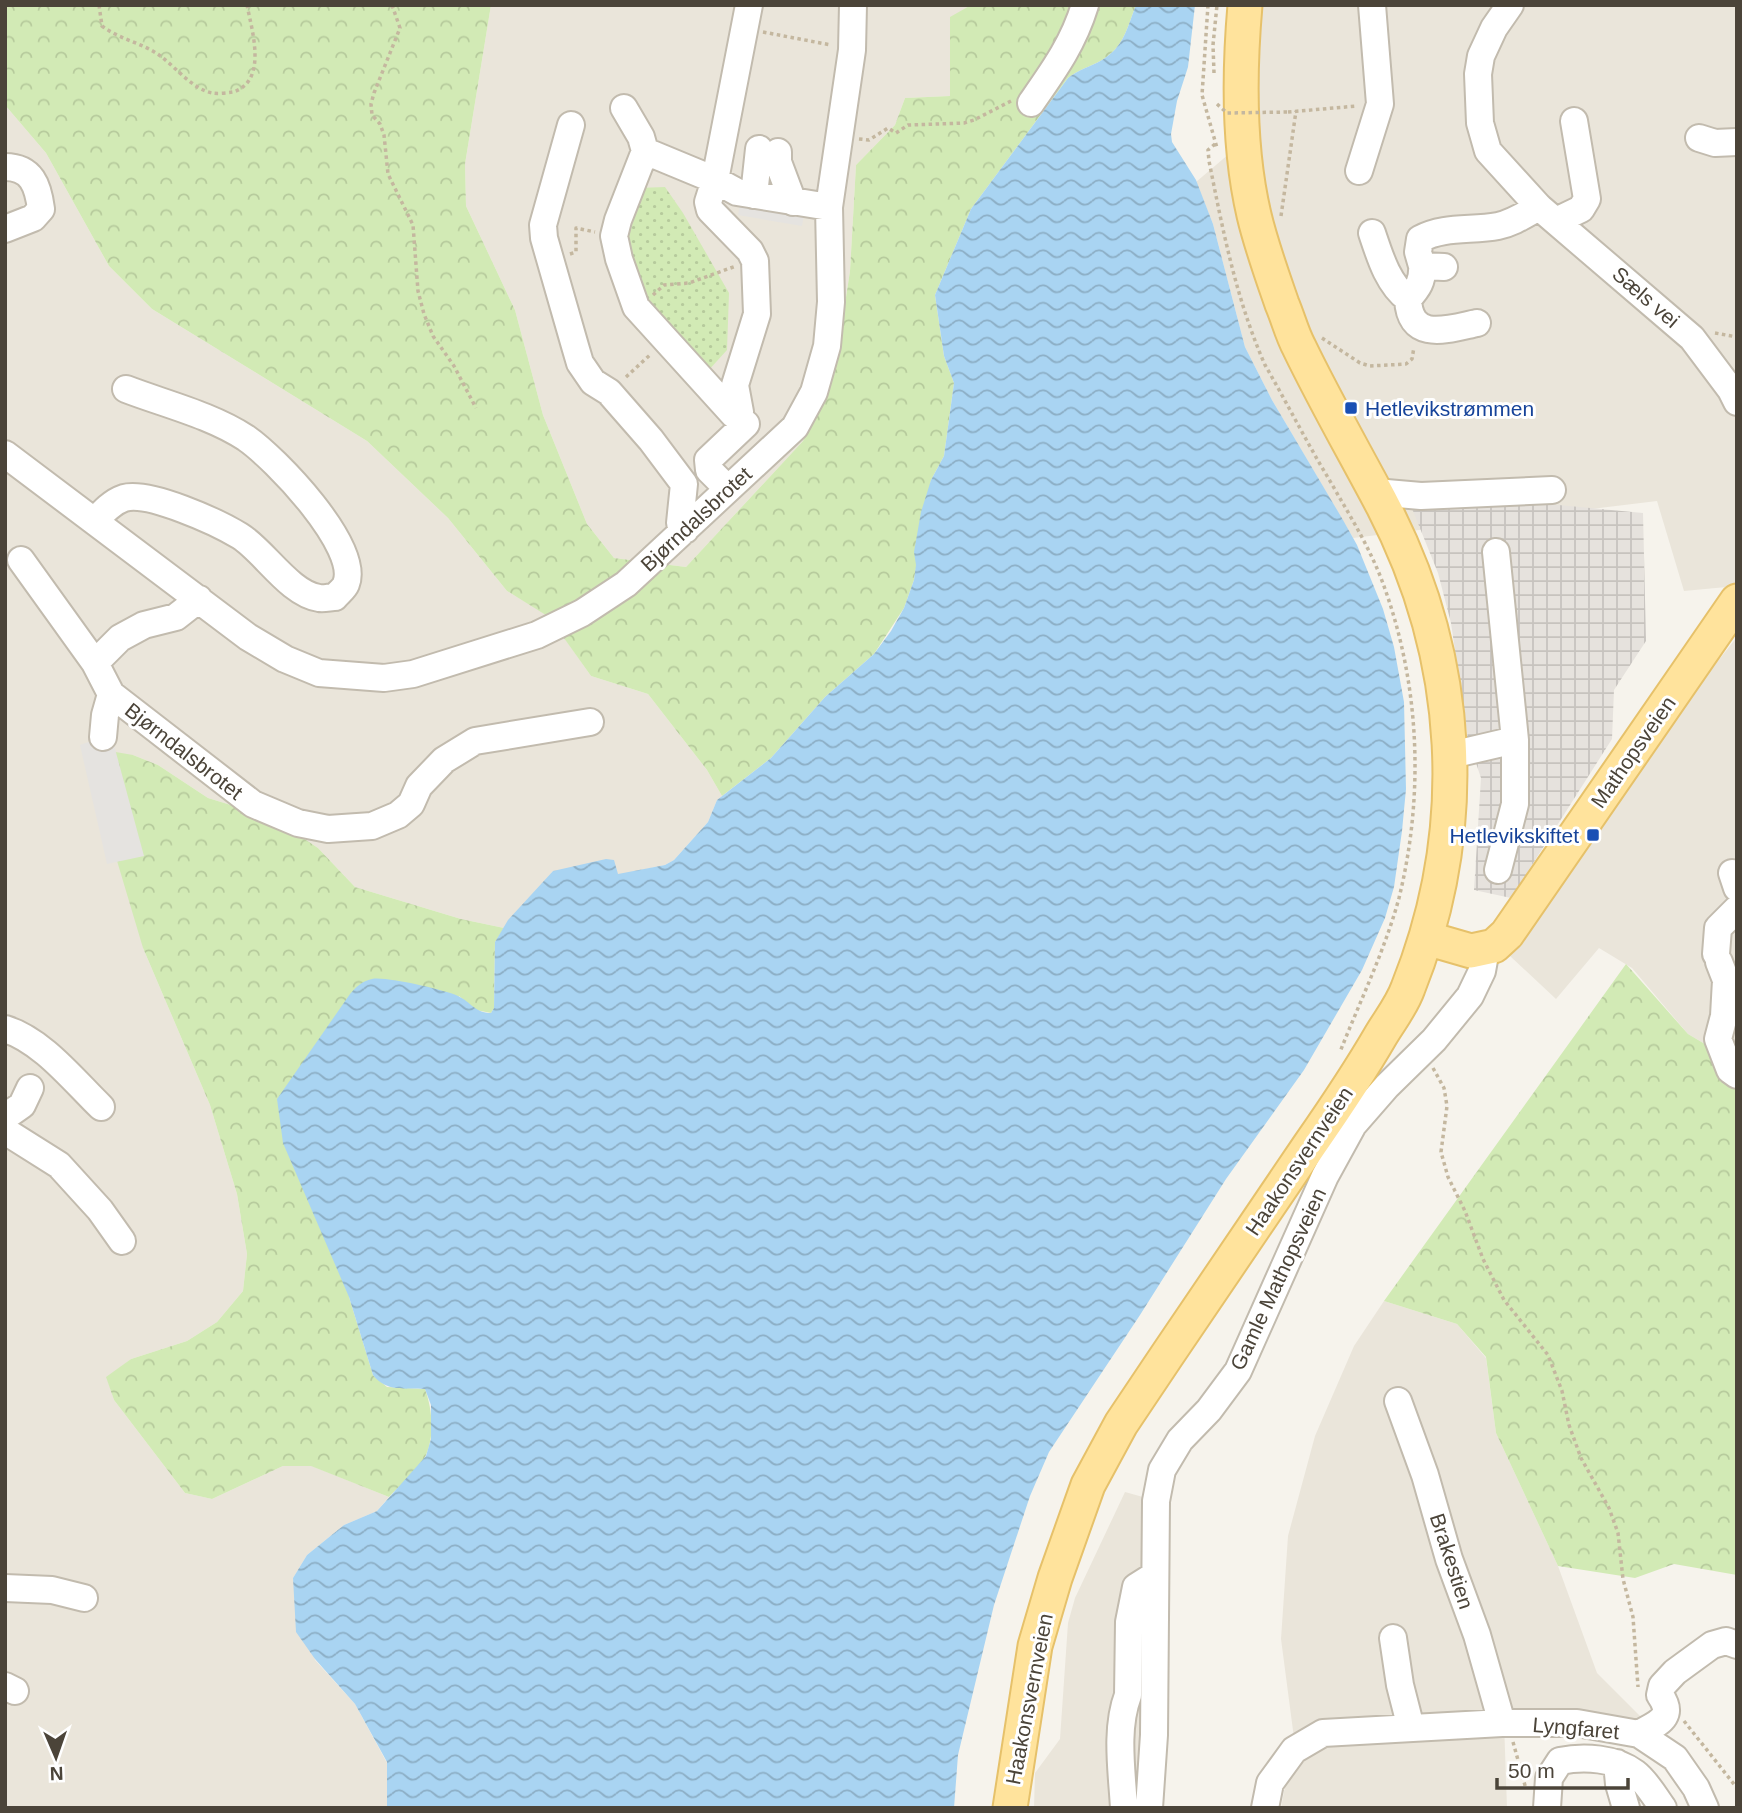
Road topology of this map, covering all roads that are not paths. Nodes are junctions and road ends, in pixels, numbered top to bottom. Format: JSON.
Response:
{"nodes":[{"id":1,"x":853,"y":5,"type":"edge"},
{"id":2,"x":1085,"y":5,"type":"edge"},
{"id":3,"x":1245,"y":5,"type":"edge"},
{"id":4,"x":1372,"y":5,"type":"edge"},
{"id":5,"x":1510,"y":5,"type":"edge"},
{"id":6,"x":747,"y":17,"type":"edge"},
{"id":7,"x":1038,"y":93,"type":"road end"},
{"id":8,"x":624,"y":108,"type":"dead end"},
{"id":9,"x":1574,"y":121,"type":"dead end"},
{"id":10,"x":570,"y":125,"type":"dead end"},
{"id":11,"x":1699,"y":138,"type":"dead end"},
{"id":12,"x":1737,"y":142,"type":"edge"},
{"id":13,"x":645,"y":151,"type":"junction"},
{"id":14,"x":5,"y":167,"type":"edge"},
{"id":15,"x":1359,"y":171,"type":"dead end"},
{"id":16,"x":715,"y":180,"type":"junction"},
{"id":17,"x":754,"y":195,"type":"junction"},
{"id":18,"x":793,"y":202,"type":"junction"},
{"id":19,"x":829,"y":206,"type":"junction"},
{"id":20,"x":1547,"y":214,"type":"junction"},
{"id":21,"x":5,"y":229,"type":"edge"},
{"id":22,"x":1372,"y":233,"type":"dead end"},
{"id":23,"x":1411,"y":310,"type":"junction"},
{"id":24,"x":1477,"y":323,"type":"dead end"},
{"id":25,"x":126,"y":389,"type":"dead end"},
{"id":26,"x":1735,"y":393,"type":"edge"},
{"id":27,"x":746,"y":424,"type":"dead end"},
{"id":28,"x":5,"y":454,"type":"edge"},
{"id":29,"x":727,"y":489,"type":"junction"},
{"id":30,"x":1552,"y":490,"type":"dead end"},
{"id":31,"x":1375,"y":492,"type":"junction"},
{"id":32,"x":95,"y":521,"type":"junction"},
{"id":33,"x":685,"y":530,"type":"junction"},
{"id":34,"x":1496,"y":552,"type":"dead end"},
{"id":35,"x":21,"y":560,"type":"dead end"},
{"id":36,"x":199,"y":599,"type":"junction"},
{"id":37,"x":1737,"y":601,"type":"edge"},
{"id":38,"x":95,"y":663,"type":"junction"},
{"id":39,"x":111,"y":694,"type":"junction"},
{"id":40,"x":590,"y":722,"type":"dead end"},
{"id":41,"x":103,"y":737,"type":"dead end"},
{"id":42,"x":1515,"y":740,"type":"junction"},
{"id":43,"x":1451,"y":755,"type":"junction"},
{"id":44,"x":1498,"y":870,"type":"dead end"},
{"id":45,"x":1737,"y":909,"type":"edge"},
{"id":46,"x":1426,"y":938,"type":"junction"},
{"id":47,"x":1486,"y":949,"type":"junction"},
{"id":48,"x":1730,"y":1013,"type":"edge"},
{"id":49,"x":5,"y":1029,"type":"edge"},
{"id":50,"x":1737,"y":1074,"type":"edge"},
{"id":51,"x":30,"y":1088,"type":"dead end"},
{"id":52,"x":101,"y":1107,"type":"dead end"},
{"id":53,"x":5,"y":1117,"type":"edge"},
{"id":54,"x":5,"y":1131,"type":"edge"},
{"id":55,"x":122,"y":1241,"type":"dead end"},
{"id":56,"x":1398,"y":1401,"type":"dead end"},
{"id":57,"x":1155,"y":1575,"type":"junction"},
{"id":58,"x":5,"y":1588,"type":"edge"},
{"id":59,"x":84,"y":1598,"type":"dead end"},
{"id":60,"x":1393,"y":1638,"type":"dead end"},
{"id":61,"x":1737,"y":1645,"type":"edge"},
{"id":62,"x":1502,"y":1723,"type":"junction"},
{"id":63,"x":1411,"y":1728,"type":"junction"},
{"id":64,"x":1639,"y":1734,"type":"junction"},
{"id":65,"x":1617,"y":1763,"type":"junction"},
{"id":66,"x":1010,"y":1808,"type":"edge"},
{"id":67,"x":1125,"y":1808,"type":"edge"},
{"id":68,"x":1149,"y":1808,"type":"edge"},
{"id":69,"x":1265,"y":1808,"type":"edge"},
{"id":70,"x":1546,"y":1808,"type":"edge"},
{"id":71,"x":1626,"y":1808,"type":"edge"},
{"id":72,"x":1663,"y":1808,"type":"edge"},
{"id":73,"x":1705,"y":1808,"type":"edge"}],
"edges":[{"from":1,"to":19,"type":"street","name":"Bjørndalsbrotet"},
{"from":2,"to":7,"type":"street"},
{"from":3,"to":31,"type":"main road","name":"Haakonsvernveien"},
{"from":4,"to":15,"type":"street"},
{"from":5,"to":20,"type":"street","name":"Sæls vei"},
{"from":6,"to":16,"type":"street"},
{"from":8,"to":13,"type":"street"},
{"from":9,"to":20,"type":"street"},
{"from":10,"to":33,"type":"street"},
{"from":11,"to":12,"type":"street"},
{"from":13,"to":16,"type":"street"},
{"from":13,"to":16,"type":"street"},
{"from":14,"to":21,"type":"street"},
{"from":16,"to":17,"type":"street"},
{"from":17,"to":18,"type":"street"},
{"from":17,"to":18,"type":"street"},
{"from":18,"to":19,"type":"street"},
{"from":19,"to":29,"type":"street","name":"Bjørndalsbrotet"},
{"from":20,"to":23,"type":"street"},
{"from":20,"to":26,"type":"street","name":"Sæls vei"},
{"from":22,"to":23,"type":"street"},
{"from":23,"to":24,"type":"street"},
{"from":25,"to":32,"type":"street"},
{"from":27,"to":29,"type":"street"},
{"from":28,"to":32,"type":"street","name":"Bjørndalsbrotet"},
{"from":29,"to":33,"type":"street","name":"Bjørndalsbrotet"},
{"from":30,"to":31,"type":"street"},
{"from":31,"to":43,"type":"main road","name":"Haakonsvernveien"},
{"from":32,"to":36,"type":"street","name":"Bjørndalsbrotet"},
{"from":33,"to":36,"type":"street","name":"Bjørndalsbrotet"},
{"from":34,"to":42,"type":"street"},
{"from":35,"to":38,"type":"street","name":"Bjørndalsbrotet"},
{"from":36,"to":38,"type":"street"},
{"from":37,"to":47,"type":"main road","name":"Mathopsveien"},
{"from":38,"to":39,"type":"street","name":"Bjørndalsbrotet"},
{"from":39,"to":40,"type":"street","name":"Bjørndalsbrotet"},
{"from":39,"to":41,"type":"street"},
{"from":42,"to":43,"type":"street"},
{"from":42,"to":44,"type":"street"},
{"from":43,"to":46,"type":"main road","name":"Haakonsvernveien"},
{"from":45,"to":48,"type":"street"},
{"from":46,"to":47,"type":"main road"},
{"from":46,"to":66,"type":"main road","name":"Haakonsvernveien"},
{"from":47,"to":57,"type":"street","name":"Gamle Mathopsveien"},
{"from":48,"to":50,"type":"street"},
{"from":49,"to":52,"type":"street"},
{"from":51,"to":53,"type":"street"},
{"from":54,"to":55,"type":"street"},
{"from":56,"to":62,"type":"street","name":"Brakestien"},
{"from":57,"to":67,"type":"street"},
{"from":57,"to":68,"type":"street","name":"Gamle Mathopsveien"},
{"from":58,"to":59,"type":"street"},
{"from":60,"to":63,"type":"street"},
{"from":61,"to":64,"type":"street"},
{"from":62,"to":63,"type":"street","name":"Lyngfaret"},
{"from":62,"to":64,"type":"street","name":"Lyngfaret"},
{"from":63,"to":69,"type":"street","name":"Lyngfaret"},
{"from":64,"to":73,"type":"street","name":"Lyngfaret"},
{"from":65,"to":70,"type":"street"},
{"from":65,"to":71,"type":"street"},
{"from":65,"to":72,"type":"street"}]}
